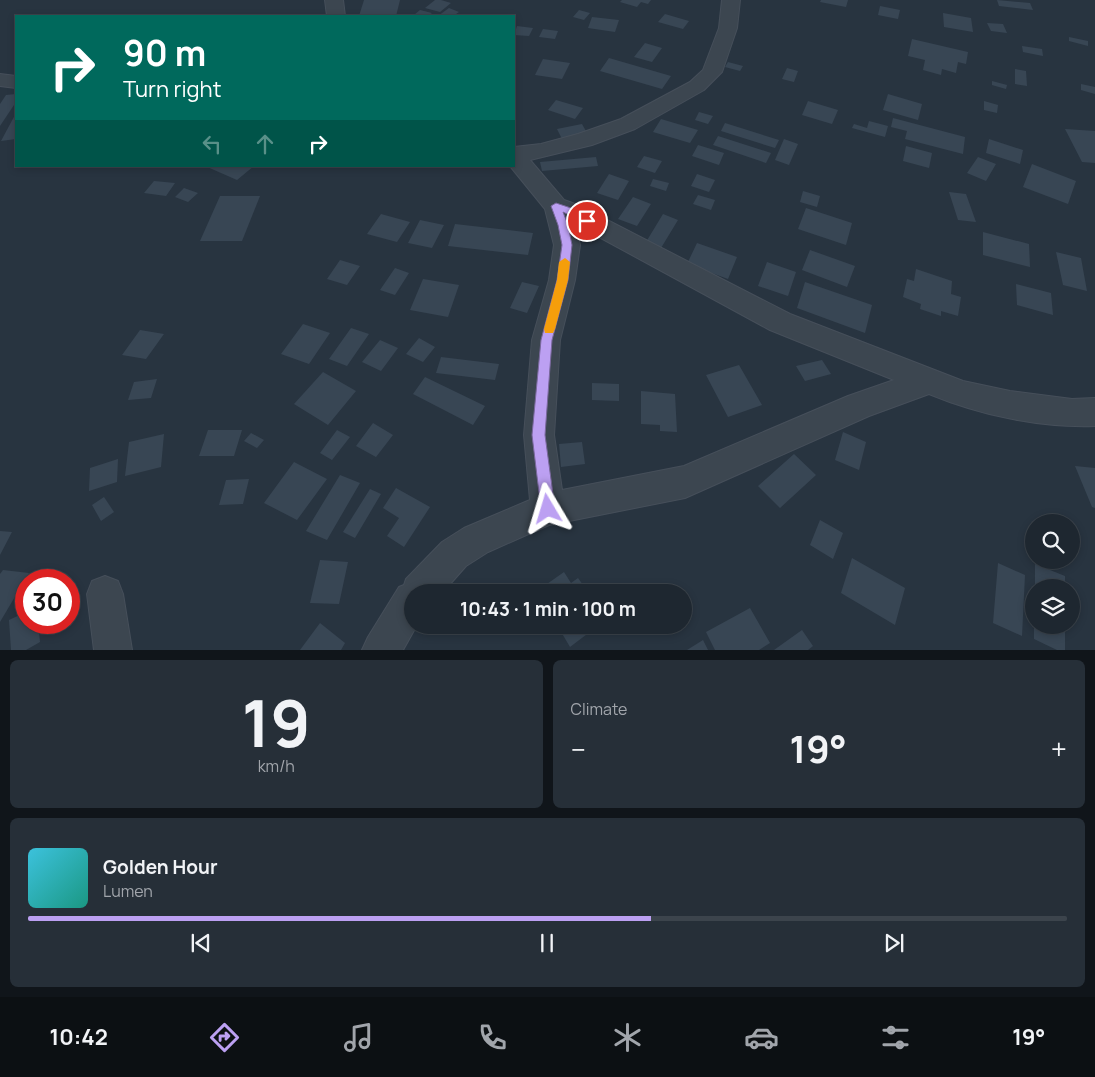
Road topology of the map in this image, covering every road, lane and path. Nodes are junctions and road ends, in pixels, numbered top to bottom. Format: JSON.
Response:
{"nodes":[{"id":1,"x":334,"y":0,"type":"edge"},
{"id":2,"x":731,"y":0,"type":"edge"},
{"id":3,"x":336,"y":15,"type":"edge"},
{"id":4,"x":0,"y":80,"type":"edge"},
{"id":5,"x":15,"y":82,"type":"edge"},
{"id":6,"x":515,"y":155,"type":"edge"},
{"id":7,"x":515,"y":156,"type":"edge"},
{"id":8,"x":556,"y":206,"type":"junction"},
{"id":9,"x":929,"y":381,"type":"junction"},
{"id":10,"x":1095,"y":412,"type":"edge"},
{"id":11,"x":548,"y":509,"type":"junction"},
{"id":12,"x":426,"y":584,"type":"edge"},
{"id":13,"x":104,"y":594,"type":"dead end"},
{"id":14,"x":404,"y":613,"type":"edge"},
{"id":15,"x":113,"y":650,"type":"edge"},
{"id":16,"x":381,"y":650,"type":"edge"}],
"edges":[{"from":1,"to":3,"type":"street"},
{"from":2,"to":6,"type":"street"},
{"from":4,"to":5,"type":"street"},
{"from":7,"to":8,"type":"street"},
{"from":8,"to":9,"type":"street"},
{"from":8,"to":11,"type":"street"},
{"from":9,"to":10,"type":"street"},
{"from":9,"to":11,"type":"street"},
{"from":11,"to":12,"type":"street"},
{"from":13,"to":15,"type":"street"},
{"from":14,"to":16,"type":"street"}]}
